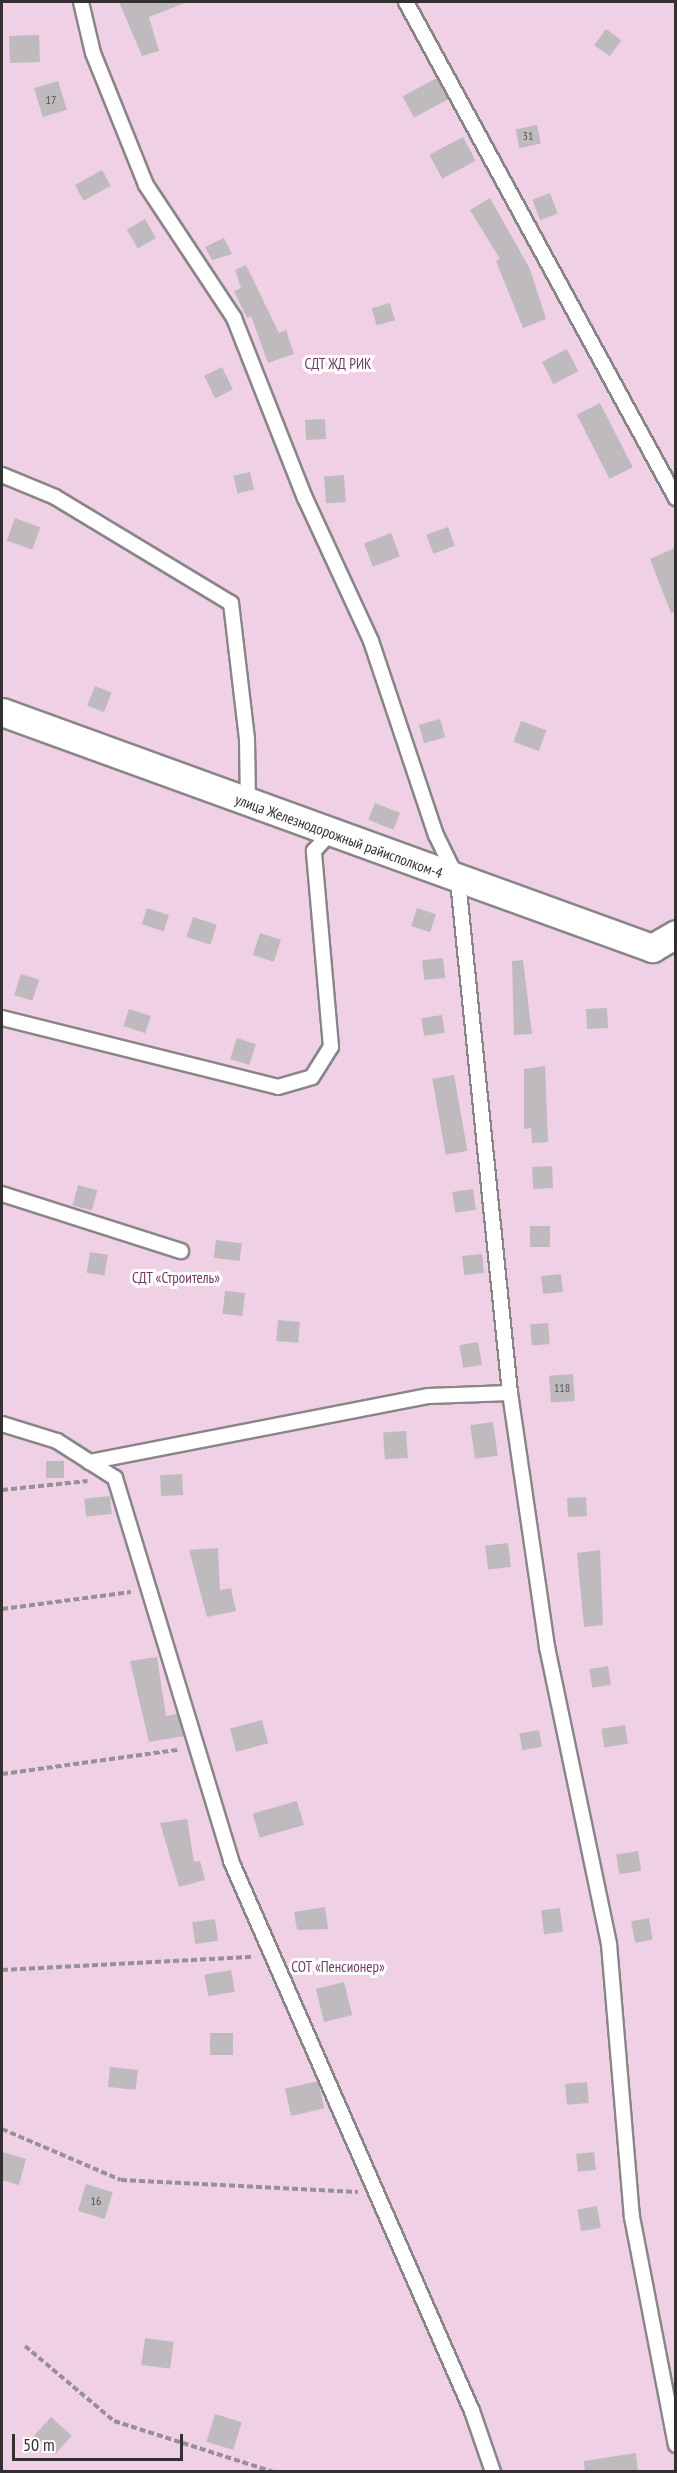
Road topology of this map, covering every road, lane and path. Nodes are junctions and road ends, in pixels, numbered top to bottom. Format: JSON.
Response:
{"nodes":[{"id":1,"x":81,"y":2,"type":"edge"},
{"id":2,"x":406,"y":2,"type":"edge"},
{"id":3,"x":2,"y":475,"type":"edge"},
{"id":4,"x":675,"y":498,"type":"edge"},
{"id":5,"x":2,"y":712,"type":"edge"},
{"id":6,"x":248,"y":803,"type":"junction"},
{"id":7,"x":330,"y":833,"type":"junction"},
{"id":8,"x":458,"y":885,"type":"junction"},
{"id":9,"x":675,"y":934,"type":"edge"},
{"id":10,"x":2,"y":1018,"type":"edge"},
{"id":11,"x":2,"y":1194,"type":"edge"},
{"id":12,"x":182,"y":1251,"type":"dead end"},
{"id":13,"x":510,"y":1393,"type":"junction"},
{"id":14,"x":2,"y":1424,"type":"edge"},
{"id":15,"x":89,"y":1462,"type":"junction"},
{"id":16,"x":115,"y":1478,"type":"junction"},
{"id":17,"x":2,"y":1490,"type":"edge"},
{"id":18,"x":149,"y":1590,"type":"junction"},
{"id":19,"x":2,"y":1610,"type":"edge"},
{"id":20,"x":197,"y":1747,"type":"junction"},
{"id":21,"x":2,"y":1774,"type":"edge"},
{"id":22,"x":273,"y":1956,"type":"junction"},
{"id":23,"x":2,"y":1970,"type":"edge"},
{"id":24,"x":2,"y":2129,"type":"edge"},
{"id":25,"x":377,"y":2193,"type":"junction"},
{"id":26,"x":25,"y":2346,"type":"dead end"},
{"id":27,"x":675,"y":2445,"type":"edge"},
{"id":28,"x":274,"y":2472,"type":"edge"},
{"id":29,"x":493,"y":2472,"type":"edge"}],
"edges":[{"from":1,"to":8,"type":"lane"},
{"from":2,"to":4,"type":"lane"},
{"from":3,"to":6,"type":"lane"},
{"from":5,"to":6,"type":"street","name":"улица Железнодорожный райисполком-4"},
{"from":6,"to":7,"type":"street","name":"улица Железнодорожный райисполком-4"},
{"from":7,"to":8,"type":"street","name":"улица Железнодорожный райисполком-4"},
{"from":7,"to":10,"type":"lane"},
{"from":8,"to":9,"type":"street","name":"улица Железнодорожный райисполком-4"},
{"from":8,"to":13,"type":"lane"},
{"from":11,"to":12,"type":"lane"},
{"from":13,"to":15,"type":"lane"},
{"from":13,"to":27,"type":"lane"},
{"from":14,"to":15,"type":"lane"},
{"from":15,"to":16,"type":"lane"},
{"from":16,"to":17,"type":"path"},
{"from":16,"to":18,"type":"lane"},
{"from":18,"to":19,"type":"path"},
{"from":18,"to":20,"type":"lane"},
{"from":20,"to":21,"type":"path"},
{"from":20,"to":22,"type":"lane"},
{"from":22,"to":23,"type":"path"},
{"from":22,"to":25,"type":"lane"},
{"from":24,"to":25,"type":"path"},
{"from":25,"to":29,"type":"lane"},
{"from":26,"to":28,"type":"path"}]}
